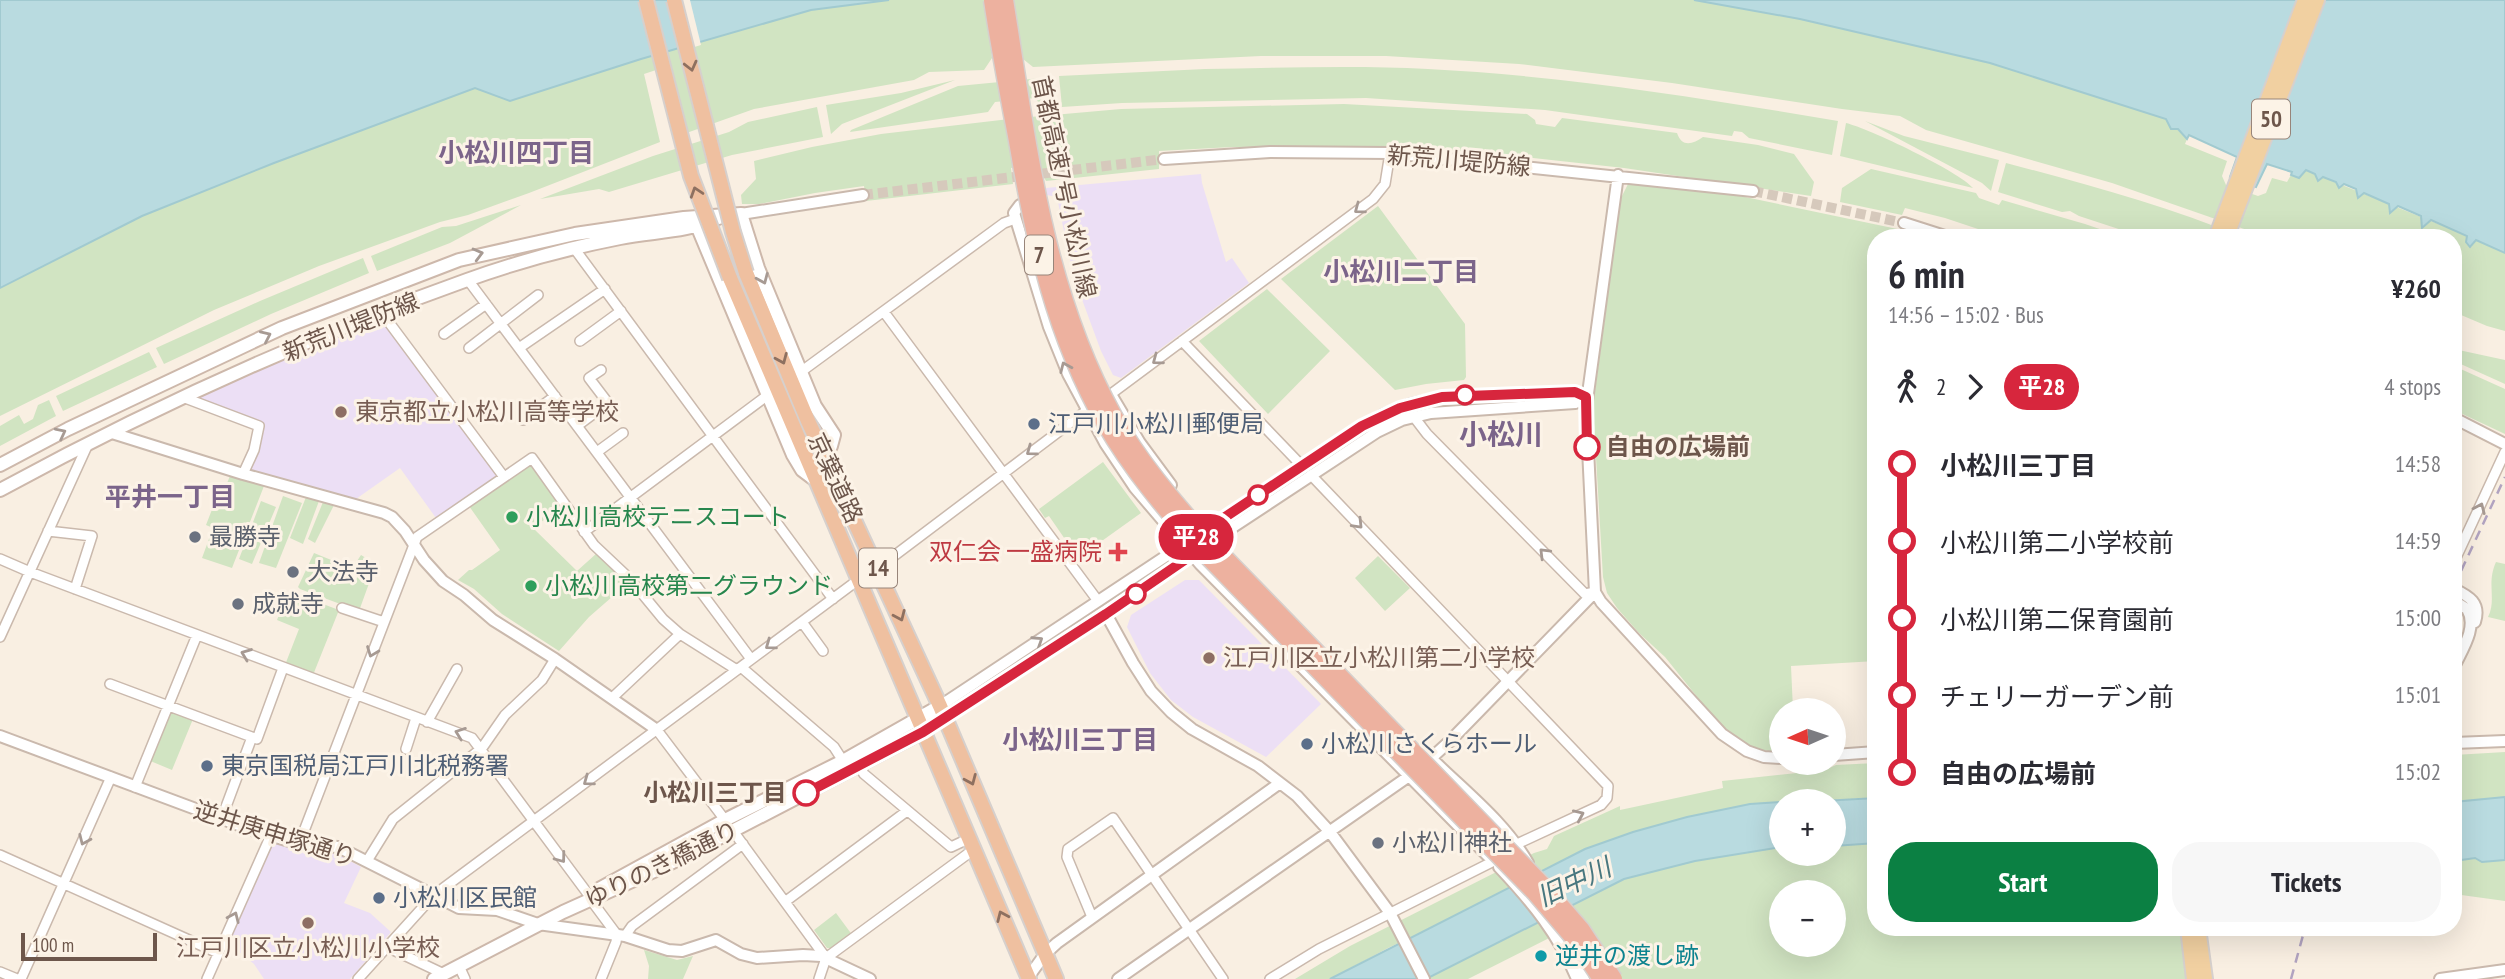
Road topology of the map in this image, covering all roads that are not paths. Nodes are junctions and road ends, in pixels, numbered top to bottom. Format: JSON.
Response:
{"nodes":[{"id":1,"x":646,"y":0,"type":"edge"},
{"id":2,"x":674,"y":0,"type":"edge"},
{"id":3,"x":992,"y":0,"type":"edge"},
{"id":4,"x":1005,"y":0,"type":"edge"},
{"id":5,"x":2305,"y":0,"type":"edge"},
{"id":6,"x":2317,"y":0,"type":"edge"},
{"id":7,"x":1390,"y":153,"type":"junction"},
{"id":8,"x":1164,"y":159,"type":"tunnel mouth"},
{"id":9,"x":1618,"y":175,"type":"junction"},
{"id":10,"x":1753,"y":191,"type":"tunnel mouth"},
{"id":11,"x":863,"y":195,"type":"tunnel mouth"},
{"id":12,"x":741,"y":214,"type":"junction"},
{"id":13,"x":677,"y":219,"type":"junction"},
{"id":14,"x":1015,"y":219,"type":"junction"},
{"id":15,"x":699,"y":222,"type":"junction"},
{"id":16,"x":1904,"y":223,"type":"tunnel mouth"},
{"id":17,"x":1923,"y":229,"type":"edge"},
{"id":18,"x":2219,"y":229,"type":"edge"},
{"id":19,"x":2229,"y":229,"type":"edge"},
{"id":20,"x":647,"y":233,"type":"junction"},
{"id":21,"x":574,"y":248,"type":"junction"},
{"id":22,"x":468,"y":280,"type":"junction"},
{"id":23,"x":605,"y":289,"type":"junction"},
{"id":24,"x":538,"y":295,"type":"dead end"},
{"id":25,"x":486,"y":304,"type":"junction"},
{"id":26,"x":621,"y":311,"type":"junction"},
{"id":27,"x":884,"y":312,"type":"junction"},
{"id":28,"x":382,"y":313,"type":"junction"},
{"id":29,"x":500,"y":323,"type":"junction"},
{"id":30,"x":444,"y":334,"type":"dead end"},
{"id":31,"x":580,"y":341,"type":"dead end"},
{"id":32,"x":1182,"y":341,"type":"junction"},
{"id":33,"x":469,"y":348,"type":"dead end"},
{"id":34,"x":519,"y":348,"type":"junction"},
{"id":35,"x":601,"y":370,"type":"dead end"},
{"id":36,"x":802,"y":372,"type":"junction"},
{"id":37,"x":1111,"y":394,"type":"junction"},
{"id":38,"x":768,"y":395,"type":"junction"},
{"id":39,"x":555,"y":396,"type":"junction"},
{"id":40,"x":1586,"y":397,"type":"junction"},
{"id":41,"x":185,"y":398,"type":"junction"},
{"id":42,"x":1086,"y":411,"type":"junction"},
{"id":43,"x":1414,"y":417,"type":"junction"},
{"id":44,"x":523,"y":420,"type":"dead end"},
{"id":45,"x":2462,"y":422,"type":"edge"},
{"id":46,"x":578,"y":426,"type":"junction"},
{"id":47,"x":112,"y":433,"type":"junction"},
{"id":48,"x":623,"y":433,"type":"dead end"},
{"id":49,"x":713,"y":436,"type":"junction"},
{"id":50,"x":88,"y":444,"type":"junction"},
{"id":51,"x":2505,"y":444,"type":"edge"},
{"id":52,"x":597,"y":452,"type":"junction"},
{"id":53,"x":2505,"y":452,"type":"edge"},
{"id":54,"x":825,"y":458,"type":"junction"},
{"id":55,"x":0,"y":465,"type":"edge"},
{"id":56,"x":1302,"y":466,"type":"junction"},
{"id":57,"x":1002,"y":473,"type":"junction"},
{"id":58,"x":243,"y":474,"type":"junction"},
{"id":59,"x":1311,"y":475,"type":"junction"},
{"id":60,"x":504,"y":477,"type":"junction"},
{"id":61,"x":814,"y":479,"type":"junction"},
{"id":62,"x":0,"y":490,"type":"edge"},
{"id":63,"x":631,"y":498,"type":"junction"},
{"id":64,"x":1208,"y":529,"type":"junction"},
{"id":65,"x":48,"y":531,"type":"junction"},
{"id":66,"x":584,"y":532,"type":"junction"},
{"id":67,"x":1217,"y":538,"type":"junction"},
{"id":68,"x":414,"y":543,"type":"junction"},
{"id":69,"x":1183,"y":545,"type":"junction"},
{"id":70,"x":2462,"y":545,"type":"edge"},
{"id":71,"x":1192,"y":555,"type":"junction"},
{"id":72,"x":0,"y":559,"type":"edge"},
{"id":73,"x":878,"y":568,"type":"junction"},
{"id":74,"x":30,"y":572,"type":"junction"},
{"id":75,"x":858,"y":580,"type":"junction"},
{"id":76,"x":75,"y":589,"type":"junction"},
{"id":77,"x":1594,"y":592,"type":"junction"},
{"id":78,"x":2462,"y":593,"type":"edge"},
{"id":79,"x":833,"y":599,"type":"junction"},
{"id":80,"x":1098,"y":601,"type":"junction"},
{"id":81,"x":2462,"y":605,"type":"edge"},
{"id":82,"x":342,"y":608,"type":"dead end"},
{"id":83,"x":1106,"y":614,"type":"junction"},
{"id":84,"x":384,"y":622,"type":"junction"},
{"id":85,"x":802,"y":622,"type":"junction"},
{"id":86,"x":2470,"y":631,"type":"junction"},
{"id":87,"x":680,"y":634,"type":"junction"},
{"id":88,"x":197,"y":635,"type":"junction"},
{"id":89,"x":0,"y":637,"type":"edge"},
{"id":90,"x":2462,"y":649,"type":"edge"},
{"id":91,"x":824,"y":651,"type":"dead end"},
{"id":92,"x":555,"y":659,"type":"junction"},
{"id":93,"x":751,"y":659,"type":"junction"},
{"id":94,"x":284,"y":668,"type":"junction"},
{"id":95,"x":739,"y":668,"type":"junction"},
{"id":96,"x":457,"y":669,"type":"dead end"},
{"id":97,"x":1509,"y":680,"type":"junction"},
{"id":98,"x":110,"y":684,"type":"dead end"},
{"id":99,"x":356,"y":695,"type":"junction"},
{"id":100,"x":612,"y":698,"type":"junction"},
{"id":101,"x":167,"y":706,"type":"junction"},
{"id":102,"x":942,"y":712,"type":"junction"},
{"id":103,"x":416,"y":718,"type":"junction"},
{"id":104,"x":428,"y":722,"type":"junction"},
{"id":105,"x":920,"y":726,"type":"junction"},
{"id":106,"x":657,"y":730,"type":"junction"},
{"id":107,"x":0,"y":736,"type":"edge"},
{"id":108,"x":252,"y":737,"type":"junction"},
{"id":109,"x":2505,"y":741,"type":"edge"},
{"id":110,"x":2462,"y":743,"type":"edge"},
{"id":111,"x":406,"y":748,"type":"dead end"},
{"id":112,"x":480,"y":749,"type":"junction"},
{"id":113,"x":1867,"y":753,"type":"edge"},
{"id":114,"x":1846,"y":754,"type":"edge"},
{"id":115,"x":1769,"y":757,"type":"edge"},
{"id":116,"x":1431,"y":758,"type":"junction"},
{"id":117,"x":843,"y":761,"type":"junction"},
{"id":118,"x":859,"y":766,"type":"junction"},
{"id":119,"x":1409,"y":777,"type":"junction"},
{"id":120,"x":111,"y":778,"type":"junction"},
{"id":121,"x":1280,"y":783,"type":"junction"},
{"id":122,"x":135,"y":787,"type":"junction"},
{"id":123,"x":907,"y":811,"type":"junction"},
{"id":124,"x":222,"y":820,"type":"junction"},
{"id":125,"x":724,"y":820,"type":"junction"},
{"id":126,"x":534,"y":821,"type":"junction"},
{"id":127,"x":733,"y":831,"type":"junction"},
{"id":128,"x":1330,"y":832,"type":"junction"},
{"id":129,"x":271,"y":835,"type":"junction"},
{"id":130,"x":299,"y":844,"type":"junction"},
{"id":131,"x":743,"y":844,"type":"junction"},
{"id":132,"x":1517,"y":844,"type":"junction"},
{"id":133,"x":970,"y":845,"type":"junction"},
{"id":134,"x":0,"y":855,"type":"edge"},
{"id":135,"x":367,"y":861,"type":"junction"},
{"id":136,"x":1494,"y":861,"type":"junction"},
{"id":137,"x":1151,"y":875,"type":"junction"},
{"id":138,"x":64,"y":884,"type":"junction"},
{"id":139,"x":434,"y":895,"type":"junction"},
{"id":140,"x":590,"y":897,"type":"junction"},
{"id":141,"x":786,"y":901,"type":"junction"},
{"id":142,"x":1390,"y":913,"type":"junction"},
{"id":143,"x":1092,"y":917,"type":"junction"},
{"id":144,"x":538,"y":925,"type":"junction"},
{"id":145,"x":1188,"y":930,"type":"junction"},
{"id":146,"x":621,"y":935,"type":"junction"},
{"id":147,"x":2189,"y":936,"type":"edge"},
{"id":148,"x":2199,"y":936,"type":"edge"},
{"id":149,"x":1565,"y":944,"type":"junction"},
{"id":150,"x":387,"y":947,"type":"junction"},
{"id":151,"x":218,"y":953,"type":"junction"},
{"id":152,"x":1045,"y":954,"type":"junction"},
{"id":153,"x":826,"y":958,"type":"junction"},
{"id":154,"x":459,"y":966,"type":"junction"},
{"id":155,"x":2505,"y":970,"type":"edge"},
{"id":156,"x":0,"y":972,"type":"edge"},
{"id":157,"x":439,"y":976,"type":"edge"},
{"id":158,"x":604,"y":978,"type":"edge"},
{"id":159,"x":1028,"y":978,"type":"edge"},
{"id":160,"x":19,"y":979,"type":"edge"},
{"id":161,"x":207,"y":979,"type":"edge"},
{"id":162,"x":358,"y":979,"type":"edge"},
{"id":163,"x":465,"y":979,"type":"edge"},
{"id":164,"x":819,"y":979,"type":"edge"},
{"id":165,"x":870,"y":979,"type":"edge"},
{"id":166,"x":1056,"y":979,"type":"edge"},
{"id":167,"x":1118,"y":979,"type":"edge"},
{"id":168,"x":1223,"y":979,"type":"edge"},
{"id":169,"x":1270,"y":979,"type":"edge"},
{"id":170,"x":1424,"y":979,"type":"edge"},
{"id":171,"x":1577,"y":979,"type":"edge"},
{"id":172,"x":1584,"y":979,"type":"edge"},
{"id":173,"x":1601,"y":979,"type":"edge"},
{"id":174,"x":1614,"y":979,"type":"edge"},
{"id":175,"x":2194,"y":979,"type":"edge"},
{"id":176,"x":2205,"y":979,"type":"edge"},
{"id":177,"x":2440,"y":979,"type":"edge"}],
"edges":[{"from":61,"to":1,"type":"highway","name":"京葉道路","number":"14","one_way":true,"bridge":true},
{"from":2,"to":54,"type":"highway","name":"京葉道路","number":"14","one_way":true,"bridge":true},
{"from":3,"to":173,"type":"highway","name":"首都高速7号小松川線","number":"7","bridge":true},
{"from":4,"to":174,"type":"highway","name":"首都高速7号小松川線","number":"7","bridge":true},
{"from":5,"to":18,"type":"main road","number":"50"},
{"from":6,"to":19,"type":"main road","number":"50"},
{"from":7,"to":8,"type":"street","name":"新荒川堤防線"},
{"from":7,"to":9,"type":"street","name":"新荒川堤防線"},
{"from":7,"to":32,"type":"street","one_way":true},
{"from":9,"to":10,"type":"street","name":"新荒川堤防線"},
{"from":9,"to":40,"type":"street"},
{"from":11,"to":12,"type":"street","name":"新荒川堤防線"},
{"from":12,"to":15,"type":"main road","name":"新荒川堤防線"},
{"from":12,"to":36,"type":"main road","one_way":true},
{"from":13,"to":15,"type":"main road","name":"新荒川堤防線"},
{"from":13,"to":20,"type":"main road"},
{"from":55,"to":13,"type":"main road","name":"新荒川堤防線","one_way":true},
{"from":14,"to":27,"type":"street"},
{"from":14,"to":37,"type":"street"},
{"from":42,"to":14,"type":"street","one_way":true},
{"from":15,"to":20,"type":"main road","name":"新荒川堤防線"},
{"from":15,"to":38,"type":"main road"},
{"from":16,"to":17,"type":"street"},
{"from":20,"to":21,"type":"main road","name":"新荒川堤防線"},
{"from":21,"to":22,"type":"main road","name":"新荒川堤防線"},
{"from":21,"to":23,"type":"street"},
{"from":22,"to":25,"type":"street"},
{"from":22,"to":28,"type":"main road","name":"新荒川堤防線"},
{"from":23,"to":26,"type":"street"},
{"from":23,"to":34,"type":"street"},
{"from":24,"to":29,"type":"street"},
{"from":25,"to":29,"type":"street"},
{"from":25,"to":30,"type":"street"},
{"from":26,"to":31,"type":"street"},
{"from":26,"to":49,"type":"street"},
{"from":27,"to":36,"type":"street"},
{"from":27,"to":57,"type":"street"},
{"from":28,"to":41,"type":"main road","name":"新荒川堤防線"},
{"from":28,"to":60,"type":"street"},
{"from":29,"to":33,"type":"street"},
{"from":29,"to":34,"type":"street"},
{"from":32,"to":37,"type":"street","one_way":true},
{"from":32,"to":56,"type":"street"},
{"from":34,"to":39,"type":"street"},
{"from":35,"to":46,"type":"street"},
{"from":36,"to":54,"type":"main road"},
{"from":37,"to":64,"type":"street"},
{"from":38,"to":49,"type":"street"},
{"from":38,"to":61,"type":"main road"},
{"from":39,"to":44,"type":"street"},
{"from":39,"to":46,"type":"street"},
{"from":40,"to":43,"type":"street"},
{"from":40,"to":56,"type":"street"},
{"from":40,"to":77,"type":"street"},
{"from":41,"to":47,"type":"main road","name":"新荒川堤防線"},
{"from":41,"to":58,"type":"street"},
{"from":42,"to":57,"type":"street","one_way":true},
{"from":42,"to":69,"type":"street"},
{"from":43,"to":59,"type":"street"},
{"from":77,"to":43,"type":"street","one_way":true},
{"from":45,"to":51,"type":"street"},
{"from":46,"to":52,"type":"street"},
{"from":47,"to":50,"type":"main road","name":"新荒川堤防線"},
{"from":47,"to":58,"type":"street"},
{"from":48,"to":52,"type":"street"},
{"from":49,"to":63,"type":"street"},
{"from":49,"to":79,"type":"street"},
{"from":50,"to":62,"type":"main road","name":"新荒川堤防線"},
{"from":50,"to":65,"type":"street"},
{"from":52,"to":63,"type":"street"},
{"from":70,"to":53,"type":"street","one_way":true},
{"from":54,"to":73,"type":"highway","name":"京葉道路","number":"14"},
{"from":56,"to":64,"type":"street"},
{"from":57,"to":73,"type":"street"},
{"from":57,"to":80,"type":"street"},
{"from":58,"to":68,"type":"street"},
{"from":59,"to":67,"type":"street"},
{"from":59,"to":97,"type":"street","one_way":true},
{"from":60,"to":66,"type":"street"},
{"from":60,"to":68,"type":"street"},
{"from":61,"to":75,"type":"highway","name":"京葉道路","number":"14"},
{"from":63,"to":66,"type":"street"},
{"from":63,"to":93,"type":"street"},
{"from":64,"to":67,"type":"street"},
{"from":64,"to":69,"type":"street"},
{"from":65,"to":74,"type":"street"},
{"from":65,"to":76,"type":"street"},
{"from":66,"to":87,"type":"street"},
{"from":67,"to":71,"type":"street"},
{"from":67,"to":116,"type":"street"},
{"from":68,"to":84,"type":"street"},
{"from":68,"to":92,"type":"street"},
{"from":69,"to":71,"type":"street"},
{"from":69,"to":80,"type":"street"},
{"from":71,"to":83,"type":"street"},
{"from":71,"to":119,"type":"street"},
{"from":72,"to":74,"type":"street"},
{"from":73,"to":75,"type":"street"},
{"from":73,"to":102,"type":"highway","name":"京葉道路","number":"14","one_way":true},
{"from":74,"to":76,"type":"street"},
{"from":74,"to":89,"type":"street"},
{"from":75,"to":79,"type":"street"},
{"from":75,"to":105,"type":"highway","name":"京葉道路","number":"14"},
{"from":76,"to":88,"type":"street"},
{"from":77,"to":97,"type":"street"},
{"from":77,"to":115,"type":"street"},
{"from":78,"to":86,"type":"street"},
{"from":79,"to":85,"type":"street"},
{"from":102,"to":80,"type":"street","one_way":true},
{"from":81,"to":86,"type":"street"},
{"from":82,"to":84,"type":"street"},
{"from":83,"to":102,"type":"street"},
{"from":83,"to":121,"type":"street"},
{"from":84,"to":99,"type":"street","one_way":true},
{"from":85,"to":91,"type":"street"},
{"from":85,"to":93,"type":"street","one_way":true},
{"from":86,"to":90,"type":"street"},
{"from":87,"to":95,"type":"street"},
{"from":87,"to":100,"type":"street"},
{"from":94,"to":88,"type":"street","one_way":true},
{"from":88,"to":101,"type":"street"},
{"from":92,"to":100,"type":"street"},
{"from":92,"to":112,"type":"street"},
{"from":93,"to":95,"type":"street"},
{"from":94,"to":99,"type":"street"},
{"from":94,"to":108,"type":"street"},
{"from":95,"to":106,"type":"street"},
{"from":95,"to":117,"type":"street"},
{"from":96,"to":104,"type":"street"},
{"from":97,"to":116,"type":"street"},
{"from":132,"to":97,"type":"street","one_way":true},
{"from":98,"to":101,"type":"street"},
{"from":99,"to":103,"type":"street"},
{"from":99,"to":130,"type":"street"},
{"from":100,"to":106,"type":"street"},
{"from":101,"to":108,"type":"street"},
{"from":101,"to":122,"type":"street"},
{"from":102,"to":105,"type":"main road","name":"ゆりのき橋通り"},
{"from":102,"to":152,"type":"highway","name":"京葉道路","number":"14","one_way":true},
{"from":103,"to":104,"type":"street"},
{"from":103,"to":111,"type":"street"},
{"from":112,"to":104,"type":"street","one_way":true},
{"from":105,"to":117,"type":"main road","name":"ゆりのき橋通り"},
{"from":105,"to":118,"type":"main road","name":"ゆりのき橋通り"},
{"from":105,"to":133,"type":"highway","name":"京葉道路","number":"14"},
{"from":106,"to":125,"type":"street"},
{"from":106,"to":126,"type":"street","one_way":true},
{"from":107,"to":120,"type":"street","name":"逆井庚申塚通り"},
{"from":108,"to":124,"type":"street"},
{"from":109,"to":110,"type":"street"},
{"from":112,"to":126,"type":"street"},
{"from":112,"to":135,"type":"street"},
{"from":113,"to":114,"type":"street"},
{"from":116,"to":119,"type":"street"},
{"from":116,"to":132,"type":"street"},
{"from":117,"to":125,"type":"main road","name":"ゆりのき橋通り"},
{"from":118,"to":123,"type":"street"},
{"from":118,"to":127,"type":"main road","name":"ゆりのき橋通り"},
{"from":119,"to":128,"type":"street"},
{"from":119,"to":136,"type":"street"},
{"from":120,"to":122,"type":"street","name":"逆井庚申塚通り"},
{"from":120,"to":138,"type":"street","one_way":true},
{"from":121,"to":128,"type":"street"},
{"from":121,"to":137,"type":"street"},
{"from":122,"to":124,"type":"street","name":"逆井庚申塚通り"},
{"from":123,"to":133,"type":"street"},
{"from":123,"to":141,"type":"street"},
{"from":124,"to":129,"type":"street","name":"逆井庚申塚通り"},
{"from":125,"to":140,"type":"main road","name":"ゆりのき橋通り"},
{"from":126,"to":139,"type":"street"},
{"from":126,"to":140,"type":"street","one_way":true},
{"from":127,"to":131,"type":"street"},
{"from":127,"to":140,"type":"main road","name":"ゆりのき橋通り"},
{"from":128,"to":142,"type":"street"},
{"from":128,"to":145,"type":"street"},
{"from":129,"to":130,"type":"street","name":"逆井庚申塚通り"},
{"from":151,"to":129,"type":"street","one_way":true},
{"from":130,"to":135,"type":"street","name":"逆井庚申塚通り"},
{"from":131,"to":141,"type":"street"},
{"from":131,"to":146,"type":"street"},
{"from":132,"to":149,"type":"street","bridge":true},
{"from":133,"to":153,"type":"street"},
{"from":159,"to":133,"type":"highway","name":"京葉道路","number":"14","one_way":true},
{"from":134,"to":138,"type":"street"},
{"from":135,"to":139,"type":"street","name":"逆井庚申塚通り"},
{"from":136,"to":142,"type":"street"},
{"from":136,"to":149,"type":"street"},
{"from":137,"to":143,"type":"street"},
{"from":137,"to":143,"type":"street"},
{"from":137,"to":145,"type":"street"},
{"from":138,"to":151,"type":"street"},
{"from":138,"to":160,"type":"street"},
{"from":139,"to":144,"type":"street","name":"逆井庚申塚通り"},
{"from":139,"to":150,"type":"street"},
{"from":140,"to":144,"type":"main road","name":"ゆりのき橋通り"},
{"from":140,"to":146,"type":"street"},
{"from":141,"to":153,"type":"street"},
{"from":142,"to":169,"type":"street"},
{"from":142,"to":170,"type":"street"},
{"from":143,"to":152,"type":"street"},
{"from":144,"to":146,"type":"street","name":"逆井庚申塚通り"},
{"from":144,"to":154,"type":"main road","name":"ゆりのき橋通り"},
{"from":145,"to":167,"type":"street"},
{"from":145,"to":168,"type":"street"},
{"from":146,"to":153,"type":"street","name":"逆井庚申塚通り"},
{"from":146,"to":158,"type":"street"},
{"from":147,"to":175,"type":"main road"},
{"from":148,"to":176,"type":"main road"},
{"from":149,"to":171,"type":"street"},
{"from":149,"to":172,"type":"street"},
{"from":150,"to":157,"type":"street"},
{"from":150,"to":162,"type":"street"},
{"from":151,"to":161,"type":"street"},
{"from":152,"to":159,"type":"street"},
{"from":152,"to":166,"type":"highway","name":"京葉道路","number":"14"},
{"from":153,"to":164,"type":"street"},
{"from":153,"to":165,"type":"street","name":"逆井庚申塚通り"},
{"from":154,"to":157,"type":"main road","name":"ゆりのき橋通り"},
{"from":154,"to":163,"type":"street"},
{"from":155,"to":177,"type":"street"},
{"from":156,"to":160,"type":"street"}]}
